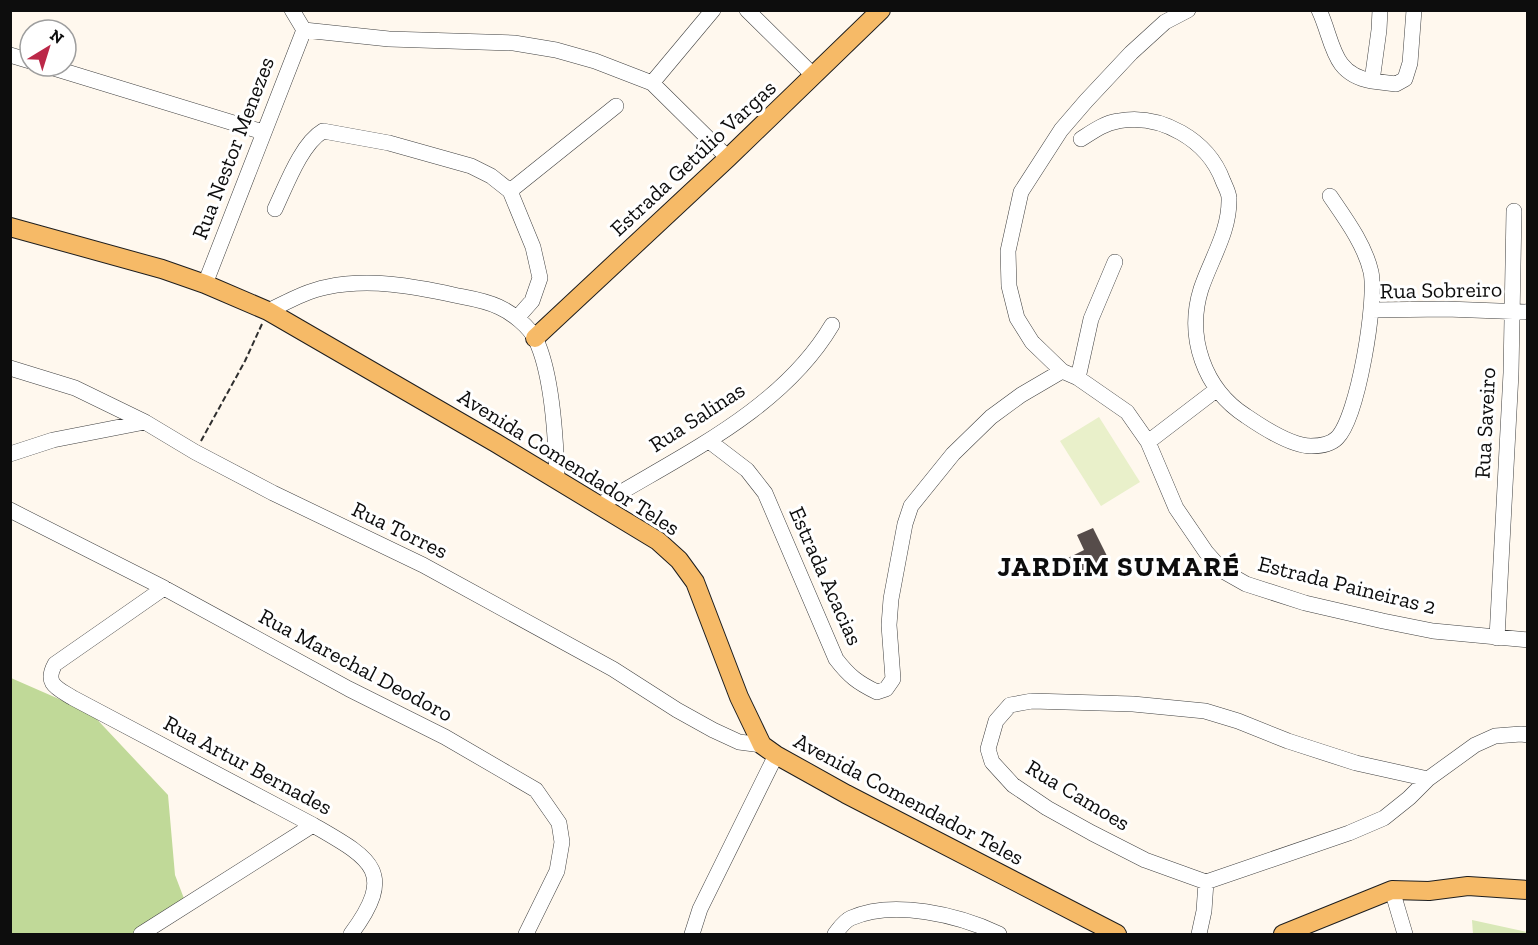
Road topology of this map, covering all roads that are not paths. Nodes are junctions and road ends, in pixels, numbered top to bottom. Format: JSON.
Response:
{"nodes":[{"id":1,"x":292,"y":10,"type":"edge"},
{"id":2,"x":713,"y":10,"type":"edge"},
{"id":3,"x":747,"y":10,"type":"edge"},
{"id":4,"x":881,"y":10,"type":"edge"},
{"id":5,"x":1188,"y":10,"type":"edge"},
{"id":6,"x":1319,"y":10,"type":"edge"},
{"id":7,"x":1380,"y":10,"type":"edge"},
{"id":8,"x":1414,"y":10,"type":"edge"},
{"id":9,"x":304,"y":30,"type":"junction"},
{"id":10,"x":78,"y":75,"type":"edge"},
{"id":11,"x":814,"y":76,"type":"junction"},
{"id":12,"x":1372,"y":81,"type":"junction"},
{"id":13,"x":652,"y":83,"type":"junction"},
{"id":14,"x":616,"y":106,"type":"dead end"},
{"id":15,"x":263,"y":132,"type":"junction"},
{"id":16,"x":1082,"y":139,"type":"dead end"},
{"id":17,"x":728,"y":158,"type":"junction"},
{"id":18,"x":510,"y":191,"type":"junction"},
{"id":19,"x":1330,"y":196,"type":"dead end"},
{"id":20,"x":275,"y":209,"type":"dead end"},
{"id":21,"x":1514,"y":212,"type":"dead end"},
{"id":22,"x":10,"y":227,"type":"edge"},
{"id":23,"x":1115,"y":262,"type":"dead end"},
{"id":24,"x":205,"y":284,"type":"junction"},
{"id":25,"x":1371,"y":310,"type":"junction"},
{"id":26,"x":268,"y":311,"type":"junction"},
{"id":27,"x":1520,"y":311,"type":"edge"},
{"id":28,"x":517,"y":318,"type":"junction"},
{"id":29,"x":832,"y":325,"type":"dead end"},
{"id":30,"x":535,"y":338,"type":"junction"},
{"id":31,"x":10,"y":368,"type":"edge"},
{"id":32,"x":1062,"y":371,"type":"junction"},
{"id":33,"x":1078,"y":378,"type":"junction"},
{"id":34,"x":1216,"y":390,"type":"junction"},
{"id":35,"x":145,"y":422,"type":"junction"},
{"id":36,"x":709,"y":441,"type":"junction"},
{"id":37,"x":1148,"y":442,"type":"junction"},
{"id":38,"x":10,"y":454,"type":"edge"},
{"id":39,"x":557,"y":480,"type":"junction"},
{"id":40,"x":598,"y":506,"type":"junction"},
{"id":41,"x":10,"y":510,"type":"edge"},
{"id":42,"x":164,"y":588,"type":"junction"},
{"id":43,"x":1497,"y":638,"type":"junction"},
{"id":44,"x":1527,"y":640,"type":"edge"},
{"id":45,"x":1524,"y":734,"type":"edge"},
{"id":46,"x":769,"y":750,"type":"junction"},
{"id":47,"x":1428,"y":779,"type":"junction"},
{"id":48,"x":313,"y":825,"type":"junction"},
{"id":49,"x":1206,"y":882,"type":"junction"},
{"id":50,"x":1392,"y":890,"type":"junction"},
{"id":51,"x":1527,"y":890,"type":"edge"},
{"id":52,"x":141,"y":934,"type":"edge"},
{"id":53,"x":351,"y":934,"type":"edge"},
{"id":54,"x":526,"y":934,"type":"edge"},
{"id":55,"x":692,"y":934,"type":"edge"},
{"id":56,"x":835,"y":934,"type":"edge"},
{"id":57,"x":999,"y":934,"type":"edge"},
{"id":58,"x":1117,"y":934,"type":"edge"},
{"id":59,"x":1199,"y":934,"type":"edge"},
{"id":60,"x":1283,"y":934,"type":"edge"},
{"id":61,"x":1405,"y":934,"type":"edge"}],
"edges":[{"from":1,"to":9,"type":"street"},
{"from":2,"to":13,"type":"street"},
{"from":3,"to":11,"type":"street"},
{"from":4,"to":11,"type":"main road","name":"Estrada Getúlio Vargas"},
{"from":5,"to":32,"type":"street","name":"Estrada Paineiras 2"},
{"from":6,"to":12,"type":"street"},
{"from":7,"to":12,"type":"street"},
{"from":8,"to":12,"type":"street"},
{"from":9,"to":13,"type":"street"},
{"from":9,"to":15,"type":"street","name":"Rua Nestor Menezes"},
{"from":10,"to":15,"type":"street"},
{"from":11,"to":17,"type":"main road","name":"Estrada Getúlio Vargas"},
{"from":13,"to":17,"type":"street"},
{"from":14,"to":18,"type":"street"},
{"from":15,"to":24,"type":"street","name":"Rua Nestor Menezes"},
{"from":16,"to":34,"type":"street","name":"Rua Sobreiro"},
{"from":17,"to":30,"type":"main road","name":"Estrada Getúlio Vargas"},
{"from":18,"to":20,"type":"street"},
{"from":18,"to":28,"type":"street"},
{"from":19,"to":25,"type":"street"},
{"from":21,"to":27,"type":"street","name":"Rua Saveiro"},
{"from":22,"to":24,"type":"main road","name":"Avenida Comendador Teles"},
{"from":23,"to":33,"type":"street"},
{"from":24,"to":26,"type":"main road","name":"Avenida Comendador Teles"},
{"from":25,"to":27,"type":"street","name":"Rua Sobreiro"},
{"from":25,"to":34,"type":"street","name":"Rua Sobreiro"},
{"from":26,"to":28,"type":"street"},
{"from":26,"to":39,"type":"main road","name":"Avenida Comendador Teles"},
{"from":27,"to":43,"type":"street","name":"Rua Saveiro"},
{"from":28,"to":30,"type":"street"},
{"from":29,"to":36,"type":"street","name":"Rua Salinas"},
{"from":30,"to":39,"type":"street"},
{"from":31,"to":35,"type":"street","name":"Rua Torres"},
{"from":32,"to":33,"type":"street","name":"Estrada Paineiras 2"},
{"from":32,"to":36,"type":"street","name":"Estrada Acacias"},
{"from":33,"to":37,"type":"street","name":"Estrada Paineiras 2"},
{"from":34,"to":37,"type":"street"},
{"from":35,"to":38,"type":"street"},
{"from":35,"to":46,"type":"street","name":"Rua Torres"},
{"from":36,"to":40,"type":"street","name":"Rua Salinas"},
{"from":37,"to":43,"type":"street","name":"Estrada Paineiras 2"},
{"from":39,"to":40,"type":"main road","name":"Avenida Comendador Teles"},
{"from":40,"to":46,"type":"main road","name":"Avenida Comendador Teles"},
{"from":41,"to":42,"type":"street","name":"Rua Marechal Deodoro"},
{"from":42,"to":48,"type":"street","name":"Rua Artur Bernades"},
{"from":42,"to":54,"type":"street","name":"Rua Marechal Deodoro"},
{"from":43,"to":44,"type":"street","name":"Estrada Paineiras 2"},
{"from":45,"to":47,"type":"street"},
{"from":46,"to":55,"type":"street"},
{"from":46,"to":58,"type":"main road","name":"Avenida Comendador Teles"},
{"from":47,"to":49,"type":"street"},
{"from":47,"to":49,"type":"street","name":"Rua Camoes"},
{"from":48,"to":52,"type":"street"},
{"from":48,"to":53,"type":"street","name":"Rua Artur Bernades"},
{"from":49,"to":59,"type":"street"},
{"from":50,"to":51,"type":"main road"},
{"from":50,"to":60,"type":"main road"},
{"from":50,"to":61,"type":"street"},
{"from":56,"to":57,"type":"street"}]}
